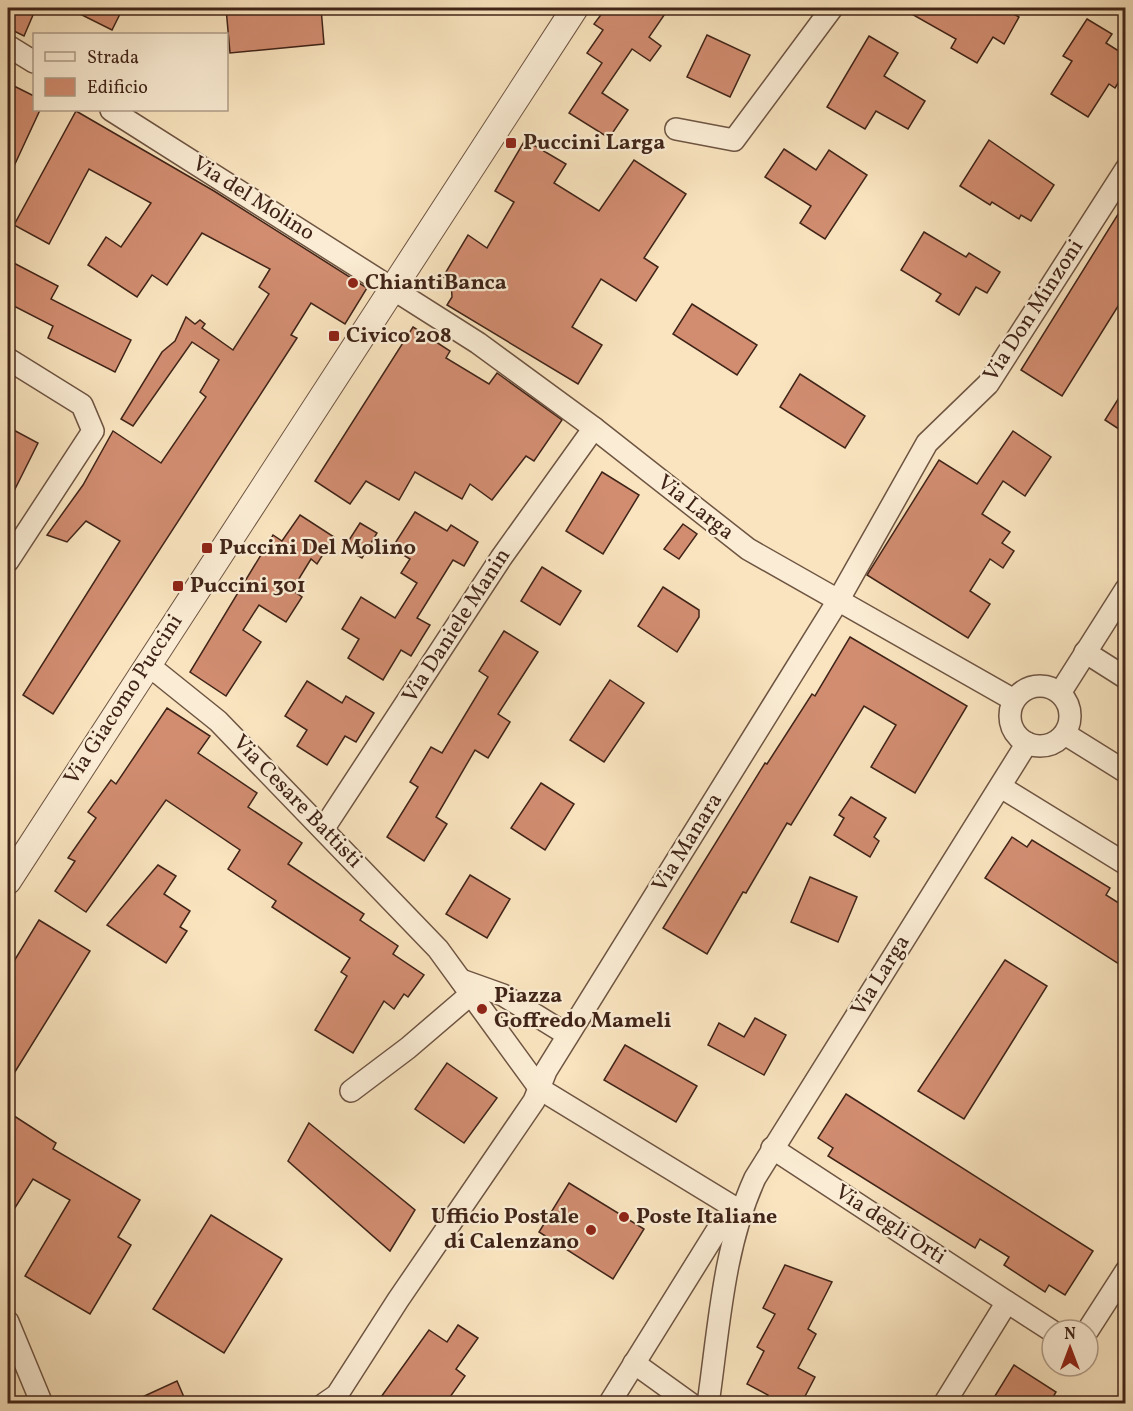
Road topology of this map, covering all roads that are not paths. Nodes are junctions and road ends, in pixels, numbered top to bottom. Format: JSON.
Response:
{"nodes":[{"id":1,"x":575,"y":8,"type":"edge"},
{"id":2,"x":832,"y":8,"type":"edge"},
{"id":3,"x":8,"y":46,"type":"edge"},
{"id":4,"x":33,"y":61,"type":"edge"},
{"id":5,"x":113,"y":111,"type":"edge"},
{"id":6,"x":676,"y":129,"type":"dead end"},
{"id":7,"x":1125,"y":168,"type":"edge"},
{"id":8,"x":393,"y":290,"type":"junction"},
{"id":9,"x":8,"y":359,"type":"edge"},
{"id":10,"x":594,"y":428,"type":"junction"},
{"id":11,"x":8,"y":561,"type":"edge"},
{"id":12,"x":1125,"y":589,"type":"edge"},
{"id":13,"x":839,"y":599,"type":"junction"},
{"id":14,"x":1086,"y":652,"type":"junction"},
{"id":15,"x":147,"y":664,"type":"junction"},
{"id":16,"x":1125,"y":678,"type":"edge"},
{"id":17,"x":1060,"y":693,"type":"junction"},
{"id":18,"x":1014,"y":700,"type":"junction"},
{"id":19,"x":1065,"y":734,"type":"junction"},
{"id":20,"x":1027,"y":743,"type":"junction"},
{"id":21,"x":1125,"y":772,"type":"edge"},
{"id":22,"x":1001,"y":787,"type":"junction"},
{"id":23,"x":324,"y":828,"type":"junction"},
{"id":24,"x":1125,"y":864,"type":"edge"},
{"id":25,"x":8,"y":881,"type":"edge"},
{"id":26,"x":466,"y":987,"type":"junction"},
{"id":27,"x":568,"y":1035,"type":"junction"},
{"id":28,"x":540,"y":1089,"type":"junction"},
{"id":29,"x":351,"y":1091,"type":"dead end"},
{"id":30,"x":772,"y":1148,"type":"junction"},
{"id":31,"x":740,"y":1211,"type":"junction"},
{"id":32,"x":1125,"y":1271,"type":"edge"},
{"id":33,"x":1007,"y":1302,"type":"junction"},
{"id":34,"x":1096,"y":1318,"type":"edge"},
{"id":35,"x":8,"y":1322,"type":"edge"},
{"id":36,"x":1040,"y":1323,"type":"edge"},
{"id":37,"x":633,"y":1363,"type":"junction"},
{"id":38,"x":42,"y":1404,"type":"edge"},
{"id":39,"x":324,"y":1404,"type":"edge"},
{"id":40,"x":609,"y":1404,"type":"edge"},
{"id":41,"x":692,"y":1404,"type":"edge"},
{"id":42,"x":708,"y":1404,"type":"edge"},
{"id":43,"x":944,"y":1404,"type":"edge"}],
"edges":[{"from":1,"to":8,"type":"street","name":"Via Giacomo Puccini"},
{"from":2,"to":6,"type":"street"},
{"from":3,"to":4,"type":"street"},
{"from":5,"to":8,"type":"street","name":"Via del Molino"},
{"from":7,"to":13,"type":"street","name":"Via Don Minzoni"},
{"from":8,"to":10,"type":"street","name":"Via Larga"},
{"from":8,"to":15,"type":"street","name":"Via Giacomo Puccini"},
{"from":9,"to":11,"type":"street"},
{"from":10,"to":13,"type":"street","name":"Via Larga"},
{"from":10,"to":23,"type":"street","name":"Via Daniele Manin"},
{"from":12,"to":14,"type":"street"},
{"from":13,"to":18,"type":"street","name":"Via Larga"},
{"from":13,"to":27,"type":"street","name":"Via Manara"},
{"from":14,"to":16,"type":"street"},
{"from":14,"to":17,"type":"street"},
{"from":15,"to":23,"type":"street","name":"Via Cesare Battisti"},
{"from":15,"to":25,"type":"street","name":"Via Giacomo Puccini"},
{"from":17,"to":18,"type":"street"},
{"from":17,"to":19,"type":"street"},
{"from":18,"to":20,"type":"street"},
{"from":19,"to":20,"type":"street"},
{"from":19,"to":21,"type":"street"},
{"from":20,"to":22,"type":"street","name":"Via Larga"},
{"from":22,"to":24,"type":"street"},
{"from":22,"to":30,"type":"street","name":"Via Larga"},
{"from":23,"to":26,"type":"street","name":"Via Cesare Battisti"},
{"from":26,"to":27,"type":"street"},
{"from":26,"to":28,"type":"street"},
{"from":26,"to":29,"type":"street"},
{"from":27,"to":28,"type":"street","name":"Via Manara"},
{"from":28,"to":31,"type":"street"},
{"from":28,"to":39,"type":"street","name":"Via Manara"},
{"from":30,"to":31,"type":"street","name":"Via Larga"},
{"from":30,"to":33,"type":"street","name":"Via degli Orti"},
{"from":31,"to":37,"type":"street","name":"Via Larga"},
{"from":31,"to":42,"type":"street","name":"Via Larga"},
{"from":32,"to":34,"type":"street"},
{"from":33,"to":36,"type":"street","name":"Via degli Orti"},
{"from":33,"to":43,"type":"street"},
{"from":35,"to":38,"type":"street"},
{"from":37,"to":40,"type":"street","name":"Via Larga"},
{"from":37,"to":41,"type":"street"}]}
